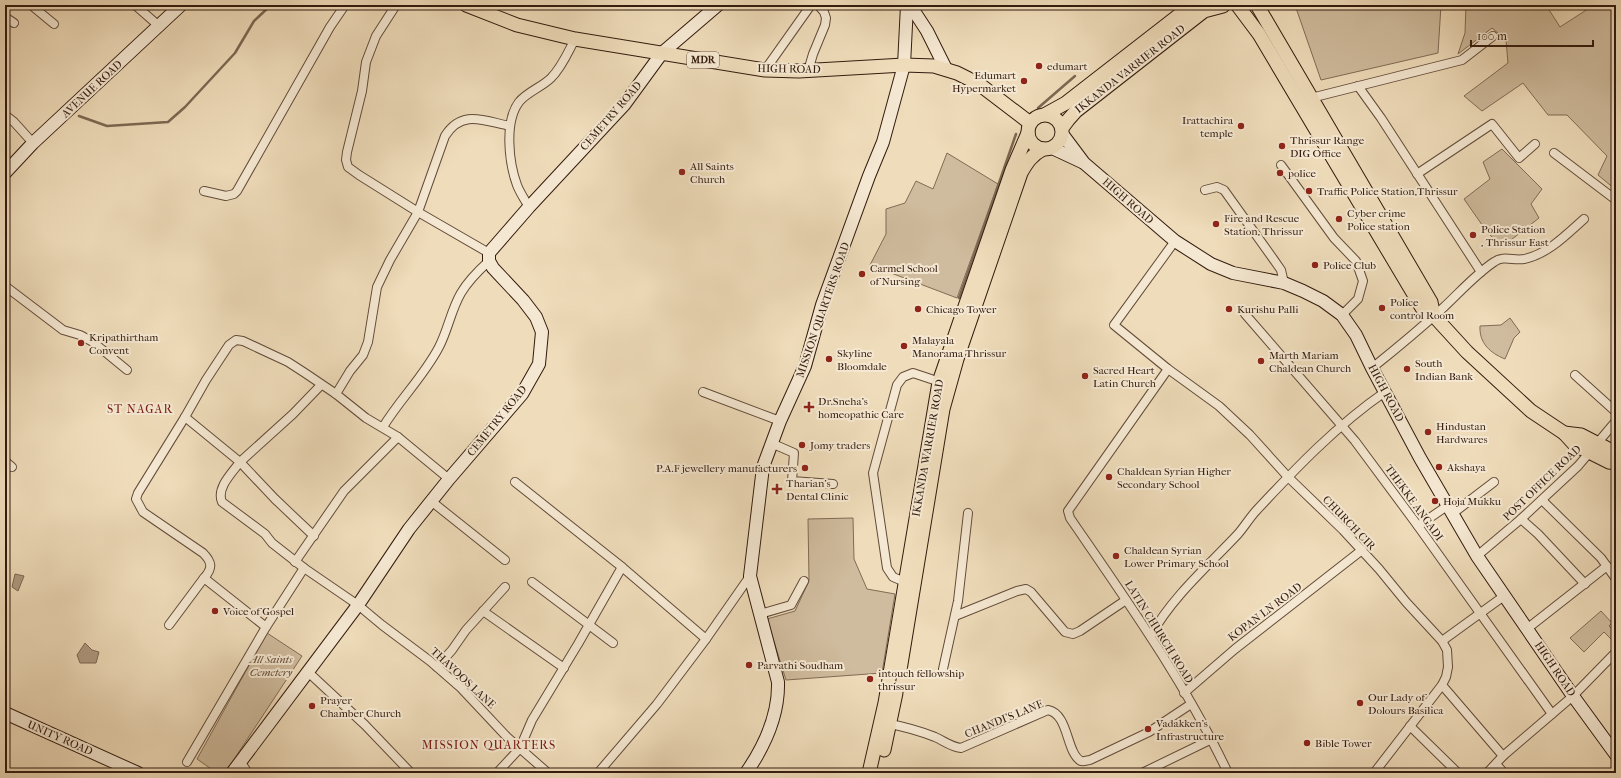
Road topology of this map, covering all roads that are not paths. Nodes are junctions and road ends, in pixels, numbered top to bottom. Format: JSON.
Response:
{"nodes":[{"id":1,"x":31,"y":5,"type":"edge"},
{"id":2,"x":135,"y":5,"type":"edge"},
{"id":3,"x":181,"y":5,"type":"edge"},
{"id":4,"x":345,"y":5,"type":"edge"},
{"id":5,"x":396,"y":5,"type":"edge"},
{"id":6,"x":466,"y":5,"type":"edge"},
{"id":7,"x":718,"y":5,"type":"edge"},
{"id":8,"x":811,"y":5,"type":"edge"},
{"id":9,"x":818,"y":5,"type":"edge"},
{"id":10,"x":908,"y":5,"type":"edge"},
{"id":11,"x":1192,"y":5,"type":"edge"},
{"id":12,"x":1222,"y":5,"type":"edge"},
{"id":13,"x":1239,"y":5,"type":"edge"},
{"id":14,"x":1257,"y":5,"type":"edge"},
{"id":15,"x":5,"y":17,"type":"edge"},
{"id":16,"x":14,"y":23,"type":"dead end"},
{"id":17,"x":54,"y":24,"type":"dead end"},
{"id":18,"x":159,"y":26,"type":"junction"},
{"id":19,"x":1493,"y":36,"type":"dead end"},
{"id":20,"x":575,"y":39,"type":"junction"},
{"id":21,"x":662,"y":53,"type":"junction"},
{"id":22,"x":904,"y":65,"type":"junction"},
{"id":23,"x":946,"y":69,"type":"junction"},
{"id":24,"x":765,"y":70,"type":"junction"},
{"id":25,"x":808,"y":71,"type":"junction"},
{"id":26,"x":1358,"y":86,"type":"junction"},
{"id":27,"x":1311,"y":98,"type":"junction"},
{"id":28,"x":1046,"y":114,"type":"junction"},
{"id":29,"x":5,"y":115,"type":"edge"},
{"id":30,"x":510,"y":126,"type":"junction"},
{"id":31,"x":1029,"y":128,"type":"junction"},
{"id":32,"x":1062,"y":132,"type":"junction"},
{"id":33,"x":33,"y":143,"type":"junction"},
{"id":34,"x":1535,"y":144,"type":"dead end"},
{"id":35,"x":1047,"y":149,"type":"junction"},
{"id":36,"x":1554,"y":153,"type":"dead end"},
{"id":37,"x":1084,"y":163,"type":"junction"},
{"id":38,"x":1281,"y":165,"type":"dead end"},
{"id":39,"x":5,"y":173,"type":"edge"},
{"id":40,"x":1417,"y":174,"type":"junction"},
{"id":41,"x":1205,"y":190,"type":"dead end"},
{"id":42,"x":204,"y":191,"type":"dead end"},
{"id":43,"x":1616,"y":200,"type":"edge"},
{"id":44,"x":529,"y":207,"type":"junction"},
{"id":45,"x":418,"y":212,"type":"junction"},
{"id":46,"x":1584,"y":219,"type":"dead end"},
{"id":47,"x":1175,"y":241,"type":"junction"},
{"id":48,"x":489,"y":257,"type":"junction"},
{"id":49,"x":1481,"y":272,"type":"junction"},
{"id":50,"x":1284,"y":283,"type":"junction"},
{"id":51,"x":5,"y":286,"type":"edge"},
{"id":52,"x":1245,"y":314,"type":"dead end"},
{"id":53,"x":1342,"y":316,"type":"junction"},
{"id":54,"x":1434,"y":316,"type":"junction"},
{"id":55,"x":1372,"y":368,"type":"junction"},
{"id":56,"x":1168,"y":369,"type":"junction"},
{"id":57,"x":126,"y":370,"type":"dead end"},
{"id":58,"x":1575,"y":375,"type":"dead end"},
{"id":59,"x":944,"y":383,"type":"junction"},
{"id":60,"x":322,"y":385,"type":"junction"},
{"id":61,"x":703,"y":392,"type":"dead end"},
{"id":62,"x":1385,"y":392,"type":"junction"},
{"id":63,"x":336,"y":394,"type":"junction"},
{"id":64,"x":1616,"y":412,"type":"edge"},
{"id":65,"x":185,"y":417,"type":"junction"},
{"id":66,"x":780,"y":421,"type":"junction"},
{"id":67,"x":1616,"y":421,"type":"edge"},
{"id":68,"x":1342,"y":426,"type":"junction"},
{"id":69,"x":383,"y":427,"type":"junction"},
{"id":70,"x":398,"y":437,"type":"junction"},
{"id":71,"x":771,"y":443,"type":"junction"},
{"id":72,"x":1594,"y":448,"type":"junction"},
{"id":73,"x":1616,"y":453,"type":"edge"},
{"id":74,"x":5,"y":461,"type":"edge"},
{"id":75,"x":240,"y":462,"type":"junction"},
{"id":76,"x":1616,"y":463,"type":"edge"},
{"id":77,"x":12,"y":467,"type":"dead end"},
{"id":78,"x":1288,"y":477,"type":"junction"},
{"id":79,"x":449,"y":479,"type":"junction"},
{"id":80,"x":515,"y":482,"type":"dead end"},
{"id":81,"x":1494,"y":482,"type":"dead end"},
{"id":82,"x":833,"y":484,"type":"dead end"},
{"id":83,"x":1542,"y":500,"type":"junction"},
{"id":84,"x":431,"y":502,"type":"junction"},
{"id":85,"x":1450,"y":510,"type":"junction"},
{"id":86,"x":968,"y":513,"type":"dead end"},
{"id":87,"x":1521,"y":520,"type":"junction"},
{"id":88,"x":1418,"y":526,"type":"junction"},
{"id":89,"x":314,"y":536,"type":"junction"},
{"id":90,"x":1362,"y":550,"type":"junction"},
{"id":91,"x":1477,"y":556,"type":"junction"},
{"id":92,"x":505,"y":560,"type":"dead end"},
{"id":93,"x":296,"y":562,"type":"junction"},
{"id":94,"x":1607,"y":566,"type":"junction"},
{"id":95,"x":622,"y":567,"type":"junction"},
{"id":96,"x":304,"y":568,"type":"junction"},
{"id":97,"x":750,"y":576,"type":"junction"},
{"id":98,"x":204,"y":578,"type":"junction"},
{"id":99,"x":1616,"y":579,"type":"edge"},
{"id":100,"x":804,"y":581,"type":"dead end"},
{"id":101,"x":532,"y":582,"type":"dead end"},
{"id":102,"x":905,"y":582,"type":"junction"},
{"id":103,"x":1584,"y":584,"type":"junction"},
{"id":104,"x":505,"y":587,"type":"dead end"},
{"id":105,"x":1504,"y":596,"type":"junction"},
{"id":106,"x":1126,"y":600,"type":"junction"},
{"id":107,"x":358,"y":605,"type":"junction"},
{"id":108,"x":484,"y":611,"type":"junction"},
{"id":109,"x":760,"y":614,"type":"junction"},
{"id":110,"x":1479,"y":614,"type":"junction"},
{"id":111,"x":955,"y":616,"type":"junction"},
{"id":112,"x":169,"y":625,"type":"dead end"},
{"id":113,"x":588,"y":626,"type":"junction"},
{"id":114,"x":266,"y":627,"type":"junction"},
{"id":115,"x":1528,"y":628,"type":"junction"},
{"id":116,"x":1151,"y":635,"type":"junction"},
{"id":117,"x":706,"y":639,"type":"junction"},
{"id":118,"x":1442,"y":641,"type":"junction"},
{"id":119,"x":613,"y":643,"type":"dead end"},
{"id":120,"x":1616,"y":652,"type":"edge"},
{"id":121,"x":438,"y":667,"type":"junction"},
{"id":122,"x":564,"y":668,"type":"junction"},
{"id":123,"x":943,"y":669,"type":"dead end"},
{"id":124,"x":308,"y":671,"type":"junction"},
{"id":125,"x":1442,"y":686,"type":"junction"},
{"id":126,"x":1184,"y":693,"type":"junction"},
{"id":127,"x":1573,"y":696,"type":"junction"},
{"id":128,"x":1191,"y":704,"type":"junction"},
{"id":129,"x":5,"y":713,"type":"edge"},
{"id":130,"x":1552,"y":714,"type":"junction"},
{"id":131,"x":885,"y":723,"type":"junction"},
{"id":132,"x":1410,"y":726,"type":"junction"},
{"id":133,"x":1212,"y":739,"type":"junction"},
{"id":134,"x":520,"y":748,"type":"junction"},
{"id":135,"x":1616,"y":755,"type":"edge"},
{"id":136,"x":1503,"y":756,"type":"junction"},
{"id":137,"x":240,"y":761,"type":"junction"},
{"id":138,"x":187,"y":762,"type":"dead end"},
{"id":139,"x":1496,"y":764,"type":"junction"},
{"id":140,"x":138,"y":773,"type":"edge"},
{"id":141,"x":232,"y":773,"type":"edge"},
{"id":142,"x":248,"y":773,"type":"edge"},
{"id":143,"x":411,"y":773,"type":"edge"},
{"id":144,"x":497,"y":773,"type":"edge"},
{"id":145,"x":548,"y":773,"type":"edge"},
{"id":146,"x":598,"y":773,"type":"edge"},
{"id":147,"x":746,"y":773,"type":"edge"},
{"id":148,"x":869,"y":773,"type":"edge"},
{"id":149,"x":878,"y":773,"type":"edge"},
{"id":150,"x":1142,"y":773,"type":"edge"},
{"id":151,"x":1228,"y":773,"type":"edge"},
{"id":152,"x":1374,"y":773,"type":"edge"},
{"id":153,"x":1458,"y":773,"type":"edge"},
{"id":154,"x":1487,"y":773,"type":"edge"},
{"id":155,"x":1504,"y":773,"type":"edge"}],
"edges":[{"from":1,"to":17,"type":"street"},
{"from":2,"to":18,"type":"street"},
{"from":3,"to":18,"type":"street","name":"AVENUE ROAD"},
{"from":4,"to":42,"type":"street"},
{"from":5,"to":45,"type":"street"},
{"from":6,"to":20,"type":"main road","name":"HIGH ROAD","number":"MDR"},
{"from":7,"to":21,"type":"street","name":"CEMETRY ROAD"},
{"from":8,"to":24,"type":"street"},
{"from":9,"to":25,"type":"street"},
{"from":10,"to":22,"type":"street","name":"MISSION QUARTERS ROAD"},
{"from":10,"to":23,"type":"street"},
{"from":11,"to":28,"type":"main road","name":"IKKANDA VARRIER ROAD"},
{"from":12,"to":13,"type":"main road","name":"IKKANDA VARRIER ROAD"},
{"from":12,"to":32,"type":"main road","name":"IKKANDA VARRIER ROAD"},
{"from":13,"to":54,"type":"main road"},
{"from":14,"to":27,"type":"main road"},
{"from":15,"to":16,"type":"street"},
{"from":18,"to":33,"type":"street","name":"AVENUE ROAD"},
{"from":19,"to":26,"type":"street"},
{"from":20,"to":21,"type":"main road","name":"HIGH ROAD","number":"MDR"},
{"from":20,"to":30,"type":"street"},
{"from":21,"to":24,"type":"main road","name":"HIGH ROAD","number":"MDR"},
{"from":21,"to":44,"type":"street","name":"CEMETRY ROAD"},
{"from":22,"to":23,"type":"main road","name":"HIGH ROAD","number":"MDR"},
{"from":22,"to":25,"type":"main road","name":"HIGH ROAD","number":"MDR"},
{"from":22,"to":66,"type":"street","name":"MISSION QUARTERS ROAD"},
{"from":23,"to":31,"type":"main road","name":"HIGH ROAD","number":"MDR"},
{"from":24,"to":25,"type":"main road","name":"HIGH ROAD","number":"MDR"},
{"from":26,"to":27,"type":"street"},
{"from":26,"to":40,"type":"street"},
{"from":27,"to":54,"type":"main road"},
{"from":28,"to":31,"type":"main road"},
{"from":28,"to":32,"type":"main road"},
{"from":29,"to":33,"type":"street"},
{"from":30,"to":44,"type":"street"},
{"from":30,"to":45,"type":"street"},
{"from":31,"to":35,"type":"main road"},
{"from":31,"to":59,"type":"main road","name":"IKKANDA WARRIER ROAD"},
{"from":32,"to":35,"type":"main road"},
{"from":32,"to":37,"type":"street","name":"HIGH ROAD"},
{"from":33,"to":39,"type":"street","name":"AVENUE ROAD"},
{"from":34,"to":40,"type":"street"},
{"from":35,"to":37,"type":"street"},
{"from":35,"to":59,"type":"main road","name":"IKKANDA WARRIER ROAD"},
{"from":36,"to":43,"type":"street"},
{"from":37,"to":47,"type":"street","name":"HIGH ROAD"},
{"from":38,"to":53,"type":"street"},
{"from":40,"to":49,"type":"street"},
{"from":41,"to":50,"type":"street"},
{"from":44,"to":48,"type":"street","name":"CEMETRY ROAD"},
{"from":45,"to":48,"type":"street"},
{"from":45,"to":63,"type":"street"},
{"from":46,"to":49,"type":"street"},
{"from":47,"to":50,"type":"street","name":"HIGH ROAD"},
{"from":47,"to":56,"type":"street","name":"CHURCH CIR"},
{"from":48,"to":69,"type":"street"},
{"from":48,"to":79,"type":"street","name":"CEMETRY ROAD"},
{"from":49,"to":54,"type":"street"},
{"from":50,"to":53,"type":"street","name":"HIGH ROAD"},
{"from":51,"to":57,"type":"street"},
{"from":52,"to":68,"type":"street","name":"THEKKE ANGADI"},
{"from":53,"to":55,"type":"street","name":"HIGH ROAD"},
{"from":54,"to":55,"type":"street"},
{"from":54,"to":72,"type":"main road"},
{"from":55,"to":62,"type":"street","name":"HIGH ROAD"},
{"from":56,"to":78,"type":"street","name":"CHURCH CIR"},
{"from":56,"to":106,"type":"street","name":"LATIN CHURCH ROAD"},
{"from":58,"to":64,"type":"street"},
{"from":59,"to":102,"type":"main road","name":"IKKANDA WARRIER ROAD"},
{"from":59,"to":102,"type":"street"},
{"from":59,"to":131,"type":"main road","name":"IKKANDA WARRIER ROAD"},
{"from":60,"to":63,"type":"street"},
{"from":60,"to":65,"type":"street"},
{"from":60,"to":75,"type":"street","name":"THAVOOS LANE"},
{"from":61,"to":66,"type":"street"},
{"from":62,"to":68,"type":"street"},
{"from":62,"to":85,"type":"street","name":"HIGH ROAD"},
{"from":63,"to":69,"type":"street"},
{"from":65,"to":75,"type":"street"},
{"from":65,"to":98,"type":"street"},
{"from":66,"to":71,"type":"street","name":"MISSION QUARTERS ROAD"},
{"from":67,"to":72,"type":"street","name":"POST OFFICE ROAD"},
{"from":68,"to":78,"type":"street"},
{"from":68,"to":88,"type":"street","name":"THEKKE ANGADI"},
{"from":69,"to":70,"type":"street"},
{"from":70,"to":79,"type":"street"},
{"from":70,"to":89,"type":"street"},
{"from":71,"to":82,"type":"street"},
{"from":71,"to":97,"type":"street","name":"MISSION QUARTERS ROAD"},
{"from":72,"to":73,"type":"main road"},
{"from":72,"to":76,"type":"main road"},
{"from":72,"to":83,"type":"street","name":"POST OFFICE ROAD"},
{"from":74,"to":77,"type":"street"},
{"from":75,"to":89,"type":"street"},
{"from":75,"to":93,"type":"street","name":"THAVOOS LANE"},
{"from":78,"to":90,"type":"street","name":"CHURCH CIR"},
{"from":78,"to":116,"type":"street"},
{"from":79,"to":84,"type":"street","name":"CEMETRY ROAD"},
{"from":80,"to":95,"type":"street"},
{"from":81,"to":85,"type":"street"},
{"from":83,"to":87,"type":"street","name":"POST OFFICE ROAD"},
{"from":83,"to":94,"type":"street"},
{"from":84,"to":92,"type":"street"},
{"from":84,"to":107,"type":"street","name":"CEMETRY ROAD"},
{"from":85,"to":88,"type":"street"},
{"from":85,"to":91,"type":"street","name":"HIGH ROAD"},
{"from":86,"to":111,"type":"street"},
{"from":87,"to":91,"type":"street","name":"POST OFFICE ROAD"},
{"from":87,"to":103,"type":"street"},
{"from":88,"to":110,"type":"street","name":"THEKKE ANGADI"},
{"from":89,"to":93,"type":"street"},
{"from":90,"to":118,"type":"street","name":"CHURCH CIR"},
{"from":90,"to":126,"type":"street","name":"KOPAN LN ROAD"},
{"from":91,"to":105,"type":"street","name":"HIGH ROAD"},
{"from":93,"to":96,"type":"street","name":"THAVOOS LANE"},
{"from":94,"to":99,"type":"street"},
{"from":94,"to":103,"type":"street"},
{"from":95,"to":113,"type":"street"},
{"from":95,"to":117,"type":"street"},
{"from":96,"to":107,"type":"street","name":"THAVOOS LANE"},
{"from":96,"to":114,"type":"street"},
{"from":97,"to":109,"type":"street","name":"MISSION QUARTERS ROAD"},
{"from":97,"to":117,"type":"street"},
{"from":98,"to":112,"type":"street"},
{"from":98,"to":114,"type":"street"},
{"from":100,"to":109,"type":"street"},
{"from":101,"to":113,"type":"street"},
{"from":102,"to":131,"type":"main road","name":"IKKANDA WARRIER ROAD"},
{"from":103,"to":115,"type":"street"},
{"from":104,"to":108,"type":"street"},
{"from":105,"to":110,"type":"street"},
{"from":105,"to":115,"type":"street","name":"HIGH ROAD"},
{"from":106,"to":111,"type":"street"},
{"from":106,"to":116,"type":"street","name":"LATIN CHURCH ROAD"},
{"from":107,"to":121,"type":"street","name":"THAVOOS LANE"},
{"from":107,"to":124,"type":"street","name":"CEMETRY ROAD"},
{"from":108,"to":121,"type":"street"},
{"from":108,"to":122,"type":"street"},
{"from":109,"to":147,"type":"street","name":"MISSION QUARTERS ROAD"},
{"from":110,"to":118,"type":"street"},
{"from":110,"to":130,"type":"street","name":"THEKKE ANGADI"},
{"from":111,"to":123,"type":"street"},
{"from":113,"to":119,"type":"street"},
{"from":113,"to":122,"type":"street"},
{"from":114,"to":138,"type":"street"},
{"from":115,"to":127,"type":"street","name":"HIGH ROAD"},
{"from":116,"to":126,"type":"street","name":"LATIN CHURCH ROAD"},
{"from":117,"to":146,"type":"street"},
{"from":118,"to":125,"type":"street","name":"CHURCH CIR"},
{"from":120,"to":127,"type":"street"},
{"from":121,"to":134,"type":"street","name":"THAVOOS LANE"},
{"from":122,"to":134,"type":"street"},
{"from":124,"to":137,"type":"street","name":"CEMETRY ROAD"},
{"from":124,"to":143,"type":"street"},
{"from":125,"to":132,"type":"street","name":"CHURCH CIR"},
{"from":125,"to":136,"type":"street"},
{"from":126,"to":128,"type":"street","name":"LATIN CHURCH ROAD"},
{"from":127,"to":130,"type":"street"},
{"from":127,"to":135,"type":"street","name":"HIGH ROAD"},
{"from":128,"to":131,"type":"street","name":"CHANDI'S LANE"},
{"from":128,"to":133,"type":"street","name":"LATIN CHURCH ROAD"},
{"from":129,"to":140,"type":"street","name":"UNITY ROAD"},
{"from":130,"to":136,"type":"street"},
{"from":131,"to":148,"type":"main road","name":"IKKANDA WARRIER ROAD"},
{"from":131,"to":149,"type":"main road","name":"IKKANDA WARRIER ROAD"},
{"from":132,"to":152,"type":"street","name":"CHURCH CIR"},
{"from":132,"to":153,"type":"street"},
{"from":133,"to":150,"type":"street"},
{"from":133,"to":151,"type":"street","name":"LATIN CHURCH ROAD"},
{"from":134,"to":144,"type":"street"},
{"from":134,"to":145,"type":"street","name":"THAVOOS LANE"},
{"from":136,"to":139,"type":"street"},
{"from":137,"to":141,"type":"street","name":"CEMETRY ROAD"},
{"from":137,"to":142,"type":"street"},
{"from":139,"to":154,"type":"street"},
{"from":139,"to":155,"type":"street"}]}
